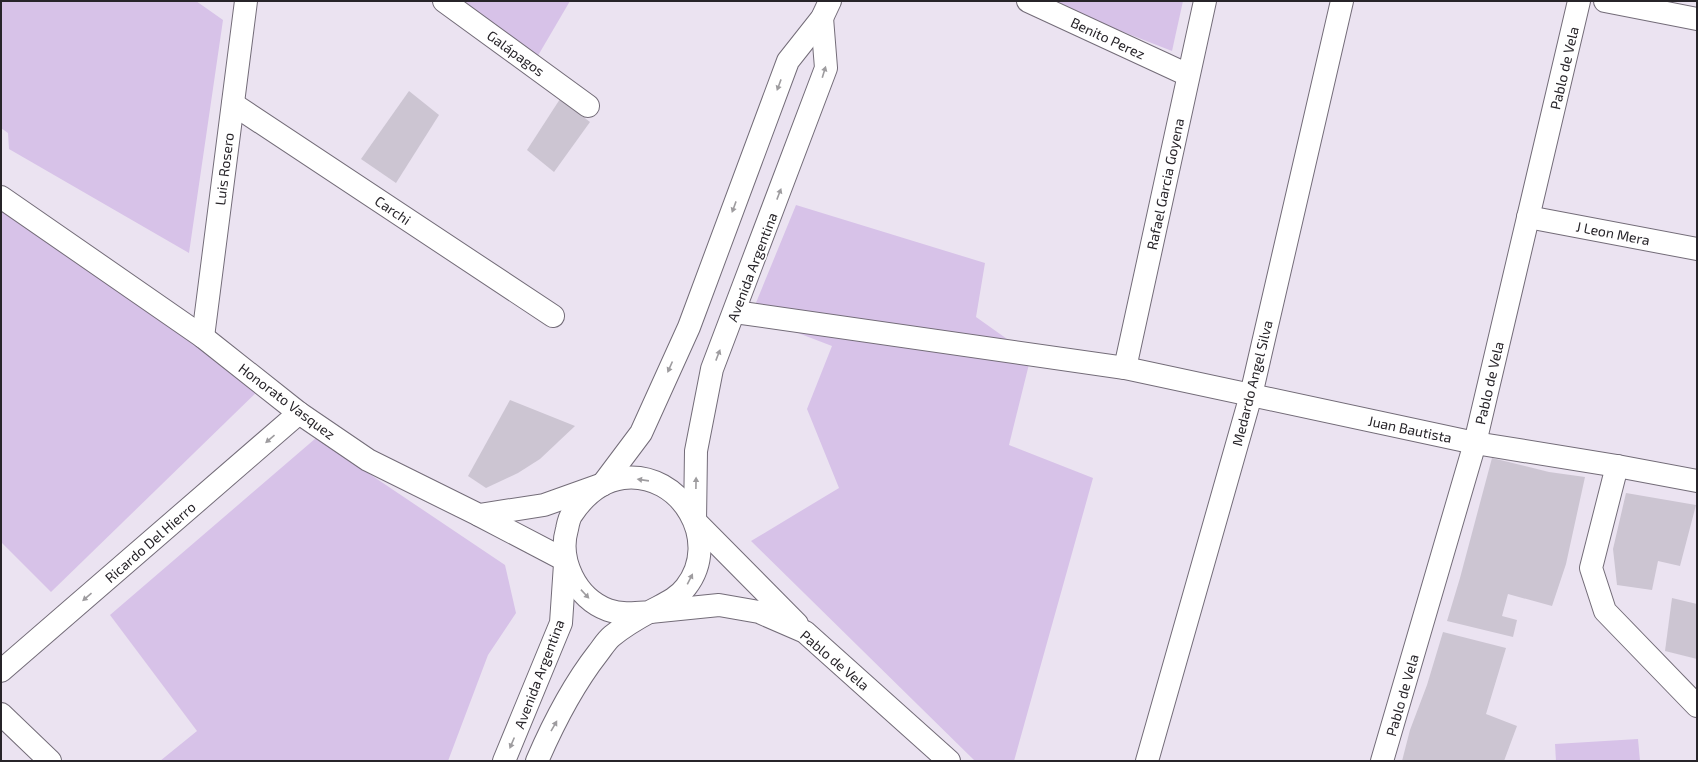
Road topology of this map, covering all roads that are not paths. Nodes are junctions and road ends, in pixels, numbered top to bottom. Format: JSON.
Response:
{"nodes":[{"id":1,"x":246,"y":1,"type":"edge"},
{"id":2,"x":444,"y":1,"type":"edge"},
{"id":3,"x":1028,"y":1,"type":"edge"},
{"id":4,"x":1205,"y":1,"type":"edge"},
{"id":5,"x":1342,"y":1,"type":"edge"},
{"id":6,"x":1580,"y":1,"type":"edge"},
{"id":7,"x":1605,"y":1,"type":"edge"},
{"id":8,"x":826,"y":9,"type":"edge"},
{"id":9,"x":1697,"y":18,"type":"edge"},
{"id":10,"x":1188,"y":75,"type":"junction"},
{"id":11,"x":233,"y":104,"type":"junction"},
{"id":12,"x":588,"y":106,"type":"dead end"},
{"id":13,"x":1,"y":197,"type":"edge"},
{"id":14,"x":1528,"y":217,"type":"junction"},
{"id":15,"x":1697,"y":249,"type":"edge"},
{"id":16,"x":735,"y":312,"type":"junction"},
{"id":17,"x":553,"y":316,"type":"dead end"},
{"id":18,"x":203,"y":337,"type":"junction"},
{"id":19,"x":1125,"y":368,"type":"junction"},
{"id":20,"x":1251,"y":394,"type":"junction"},
{"id":21,"x":299,"y":413,"type":"junction"},
{"id":22,"x":1475,"y":443,"type":"junction"},
{"id":23,"x":1617,"y":466,"type":"junction"},
{"id":24,"x":1697,"y":481,"type":"edge"},
{"id":25,"x":602,"y":485,"type":"junction"},
{"id":26,"x":480,"y":515,"type":"junction"},
{"id":27,"x":695,"y":522,"type":"junction"},
{"id":28,"x":565,"y":560,"type":"junction"},
{"id":29,"x":650,"y":612,"type":"junction"},
{"id":30,"x":805,"y":632,"type":"junction"},
{"id":31,"x":1,"y":672,"type":"edge"},
{"id":32,"x":1697,"y":706,"type":"edge"},
{"id":33,"x":1,"y":714,"type":"edge"},
{"id":34,"x":50,"y":761,"type":"edge"},
{"id":35,"x":504,"y":761,"type":"edge"},
{"id":36,"x":537,"y":761,"type":"edge"},
{"id":37,"x":949,"y":761,"type":"edge"},
{"id":38,"x":1147,"y":761,"type":"edge"},
{"id":39,"x":1382,"y":761,"type":"edge"}],
"edges":[{"from":1,"to":11,"type":"street","name":"Luis Rosero"},
{"from":2,"to":12,"type":"street","name":"Galápagos"},
{"from":3,"to":10,"type":"street","name":"Benito Perez"},
{"from":4,"to":10,"type":"street","name":"Rafael Garcia Goyena"},
{"from":5,"to":20,"type":"street","name":"Medardo Angel Silva"},
{"from":6,"to":14,"type":"street","name":"Pablo de Vela"},
{"from":7,"to":9,"type":"street"},
{"from":16,"to":8,"type":"street","name":"Avenida Argentina","one_way":true},
{"from":8,"to":25,"type":"street","name":"Avenida Argentina","one_way":true},
{"from":10,"to":19,"type":"street","name":"Rafael Garcia Goyena"},
{"from":11,"to":17,"type":"street","name":"Carchi"},
{"from":11,"to":18,"type":"street","name":"Luis Rosero"},
{"from":13,"to":18,"type":"street","name":"Honorato Vasquez"},
{"from":14,"to":15,"type":"street","name":"J Leon Mera"},
{"from":14,"to":22,"type":"street","name":"Pablo de Vela"},
{"from":16,"to":19,"type":"street","name":"Juan Bautista"},
{"from":27,"to":16,"type":"street","name":"Avenida Argentina","one_way":true},
{"from":18,"to":21,"type":"street","name":"Honorato Vasquez"},
{"from":19,"to":20,"type":"street","name":"Juan Bautista"},
{"from":20,"to":22,"type":"street","name":"Juan Bautista"},
{"from":20,"to":38,"type":"street","name":"Medardo Angel Silva"},
{"from":21,"to":26,"type":"street","name":"Honorato Vasquez"},
{"from":21,"to":31,"type":"street","name":"Ricardo Del Hierro","one_way":true},
{"from":22,"to":23,"type":"street","name":"Juan Bautista"},
{"from":22,"to":39,"type":"street","name":"Pablo de Vela"},
{"from":23,"to":24,"type":"street","name":"Juan Bautista"},
{"from":23,"to":32,"type":"street"},
{"from":25,"to":26,"type":"street"},
{"from":27,"to":25,"type":"street","one_way":true},
{"from":25,"to":28,"type":"street"},
{"from":26,"to":28,"type":"street","name":"Honorato Vasquez"},
{"from":29,"to":27,"type":"street","one_way":true},
{"from":27,"to":30,"type":"street"},
{"from":28,"to":29,"type":"street","one_way":true},
{"from":28,"to":35,"type":"street","name":"Avenida Argentina","one_way":true},
{"from":29,"to":30,"type":"street","name":"Pablo de Vela"},
{"from":36,"to":29,"type":"street","one_way":true},
{"from":30,"to":37,"type":"street","name":"Pablo de Vela"},
{"from":33,"to":34,"type":"street"}]}
